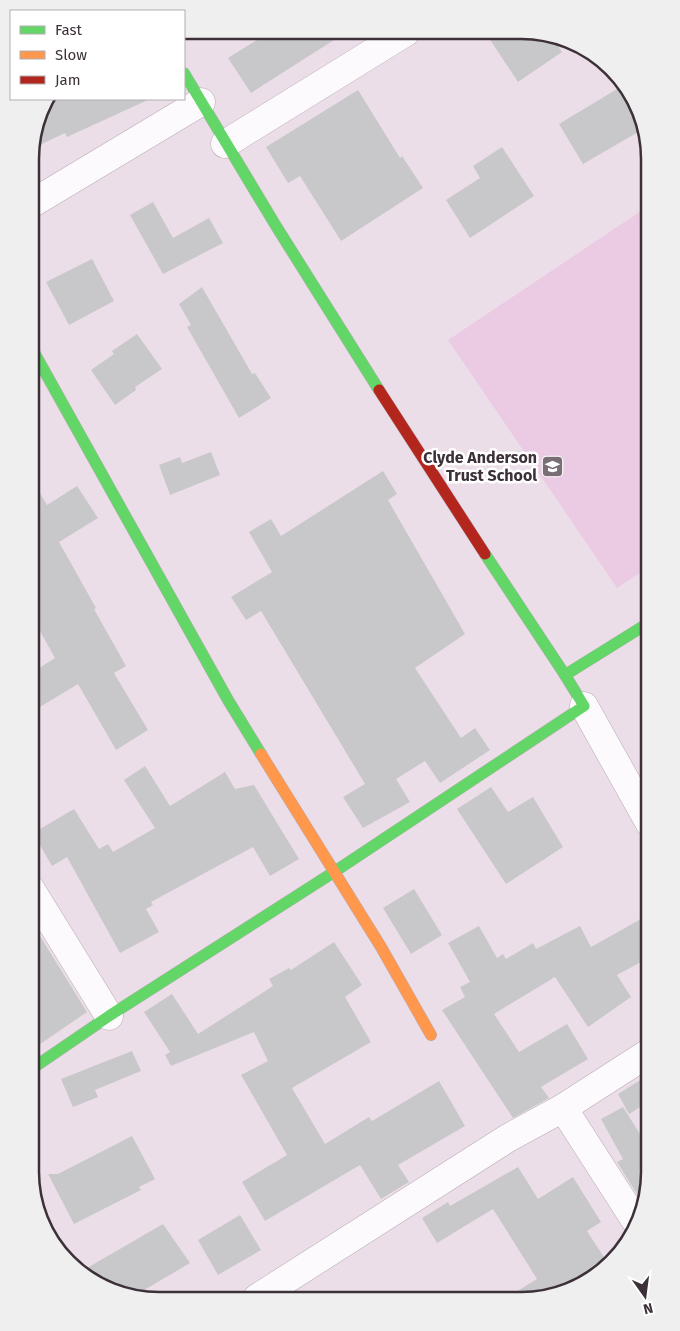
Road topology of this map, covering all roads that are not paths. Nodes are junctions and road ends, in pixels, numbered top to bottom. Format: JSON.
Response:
{"nodes":[{"id":1,"x":395,"y":39,"type":"edge"},
{"id":2,"x":185,"y":76,"type":"edge"},
{"id":3,"x":201,"y":102,"type":"junction"},
{"id":4,"x":224,"y":144,"type":"junction"},
{"id":5,"x":39,"y":199,"type":"edge"},
{"id":6,"x":39,"y":361,"type":"edge"},
{"id":7,"x":641,"y":628,"type":"edge"},
{"id":8,"x":565,"y":675,"type":"junction"},
{"id":9,"x":584,"y":706,"type":"junction"},
{"id":10,"x":641,"y":808,"type":"edge"},
{"id":11,"x":334,"y":872,"type":"junction"},
{"id":12,"x":39,"y":903,"type":"edge"},
{"id":13,"x":109,"y":1016,"type":"junction"},
{"id":14,"x":430,"y":1036,"type":"dead end"},
{"id":15,"x":641,"y":1058,"type":"edge"},
{"id":16,"x":39,"y":1064,"type":"edge"},
{"id":17,"x":563,"y":1108,"type":"junction"},
{"id":18,"x":633,"y":1216,"type":"edge"},
{"id":19,"x":266,"y":1292,"type":"edge"}],
"edges":[{"from":1,"to":4,"type":"street"},
{"from":2,"to":3,"type":"street"},
{"from":3,"to":4,"type":"street"},
{"from":3,"to":5,"type":"street"},
{"from":4,"to":8,"type":"street"},
{"from":6,"to":11,"type":"street"},
{"from":7,"to":8,"type":"street"},
{"from":8,"to":9,"type":"street"},
{"from":9,"to":10,"type":"street"},
{"from":9,"to":11,"type":"street"},
{"from":11,"to":13,"type":"street"},
{"from":11,"to":14,"type":"street"},
{"from":12,"to":13,"type":"street"},
{"from":13,"to":16,"type":"street"},
{"from":15,"to":17,"type":"street"},
{"from":17,"to":18,"type":"street"},
{"from":17,"to":19,"type":"street"}]}
